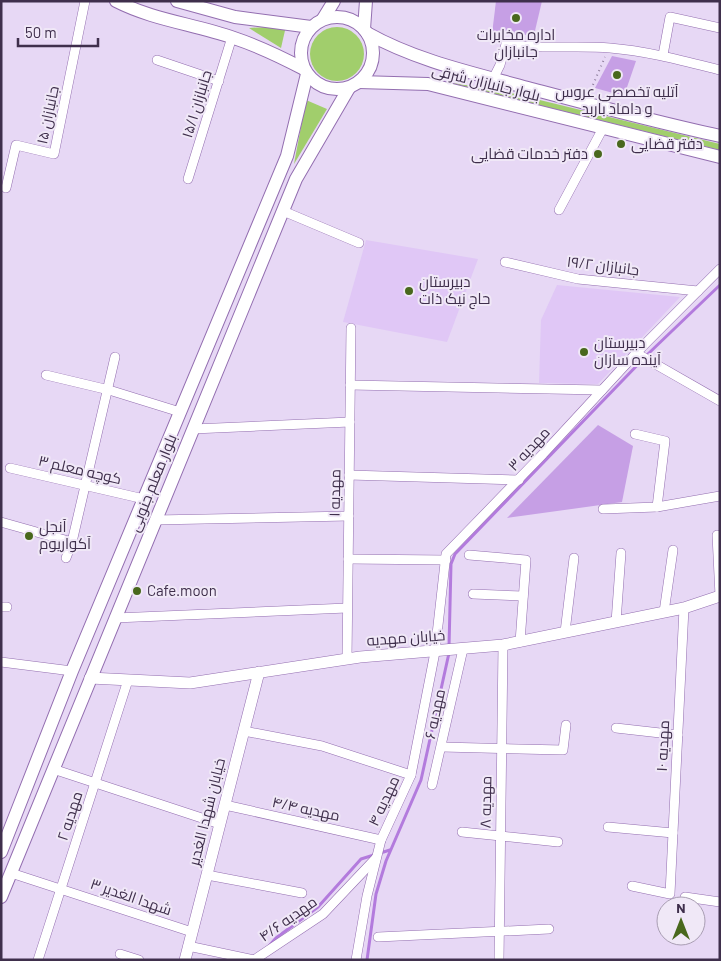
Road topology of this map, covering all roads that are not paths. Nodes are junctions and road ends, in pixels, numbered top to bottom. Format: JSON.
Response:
{"nodes":[{"id":1,"x":85,"y":1,"type":"edge"},
{"id":2,"x":116,"y":1,"type":"edge"},
{"id":3,"x":177,"y":1,"type":"edge"},
{"id":4,"x":334,"y":1,"type":"edge"},
{"id":5,"x":366,"y":1,"type":"edge"},
{"id":6,"x":196,"y":4,"type":"edge"},
{"id":7,"x":235,"y":17,"type":"junction"},
{"id":8,"x":323,"y":19,"type":"junction"},
{"id":9,"x":311,"y":27,"type":"junction"},
{"id":10,"x":720,"y":28,"type":"edge"},
{"id":11,"x":366,"y":31,"type":"junction"},
{"id":12,"x":232,"y":37,"type":"junction"},
{"id":13,"x":663,"y":55,"type":"junction"},
{"id":14,"x":157,"y":60,"type":"dead end"},
{"id":15,"x":433,"y":62,"type":"junction"},
{"id":16,"x":720,"y":70,"type":"edge"},
{"id":17,"x":305,"y":72,"type":"junction"},
{"id":18,"x":494,"y":79,"type":"junction"},
{"id":19,"x":219,"y":81,"type":"junction"},
{"id":20,"x":428,"y":84,"type":"junction"},
{"id":21,"x":354,"y":85,"type":"junction"},
{"id":22,"x":602,"y":130,"type":"junction"},
{"id":23,"x":720,"y":136,"type":"edge"},
{"id":24,"x":720,"y":157,"type":"edge"},
{"id":25,"x":188,"y":179,"type":"dead end"},
{"id":26,"x":6,"y":188,"type":"dead end"},
{"id":27,"x":559,"y":210,"type":"dead end"},
{"id":28,"x":283,"y":211,"type":"junction"},
{"id":29,"x":359,"y":243,"type":"dead end"},
{"id":30,"x":505,"y":262,"type":"dead end"},
{"id":31,"x":720,"y":269,"type":"edge"},
{"id":32,"x":698,"y":290,"type":"junction"},
{"id":33,"x":351,"y":328,"type":"dead end"},
{"id":34,"x":636,"y":353,"type":"junction"},
{"id":35,"x":116,"y":356,"type":"dead end"},
{"id":36,"x":46,"y":375,"type":"dead end"},
{"id":37,"x":350,"y":385,"type":"junction"},
{"id":38,"x":109,"y":390,"type":"junction"},
{"id":39,"x":602,"y":390,"type":"junction"},
{"id":40,"x":720,"y":401,"type":"edge"},
{"id":41,"x":180,"y":412,"type":"junction"},
{"id":42,"x":350,"y":422,"type":"junction"},
{"id":43,"x":193,"y":429,"type":"junction"},
{"id":44,"x":634,"y":434,"type":"dead end"},
{"id":45,"x":10,"y":468,"type":"dead end"},
{"id":46,"x":349,"y":475,"type":"junction"},
{"id":47,"x":519,"y":480,"type":"junction"},
{"id":48,"x":85,"y":484,"type":"junction"},
{"id":49,"x":720,"y":496,"type":"edge"},
{"id":50,"x":144,"y":499,"type":"junction"},
{"id":51,"x":657,"y":507,"type":"junction"},
{"id":52,"x":603,"y":509,"type":"dead end"},
{"id":53,"x":348,"y":516,"type":"junction"},
{"id":54,"x":155,"y":520,"type":"junction"},
{"id":55,"x":1,"y":522,"type":"edge"},
{"id":56,"x":717,"y":535,"type":"dead end"},
{"id":57,"x":72,"y":542,"type":"junction"},
{"id":58,"x":673,"y":550,"type":"dead end"},
{"id":59,"x":621,"y":553,"type":"dead end"},
{"id":60,"x":469,"y":555,"type":"dead end"},
{"id":61,"x":66,"y":558,"type":"dead end"},
{"id":62,"x":574,"y":558,"type":"dead end"},
{"id":63,"x":348,"y":560,"type":"junction"},
{"id":64,"x":446,"y":560,"type":"junction"},
{"id":65,"x":474,"y":594,"type":"dead end"},
{"id":66,"x":523,"y":596,"type":"junction"},
{"id":67,"x":720,"y":596,"type":"edge"},
{"id":68,"x":347,"y":608,"type":"junction"},
{"id":69,"x":684,"y":608,"type":"junction"},
{"id":70,"x":664,"y":612,"type":"junction"},
{"id":71,"x":115,"y":618,"type":"junction"},
{"id":72,"x":616,"y":622,"type":"junction"},
{"id":73,"x":565,"y":632,"type":"junction"},
{"id":74,"x":520,"y":642,"type":"junction"},
{"id":75,"x":503,"y":646,"type":"junction"},
{"id":76,"x":463,"y":649,"type":"junction"},
{"id":77,"x":435,"y":652,"type":"junction"},
{"id":78,"x":347,"y":659,"type":"junction"},
{"id":79,"x":1,"y":662,"type":"edge"},
{"id":80,"x":72,"y":671,"type":"junction"},
{"id":81,"x":259,"y":672,"type":"junction"},
{"id":82,"x":90,"y":678,"type":"junction"},
{"id":83,"x":128,"y":680,"type":"junction"},
{"id":84,"x":566,"y":725,"type":"dead end"},
{"id":85,"x":616,"y":728,"type":"dead end"},
{"id":86,"x":244,"y":731,"type":"junction"},
{"id":87,"x":678,"y":735,"type":"junction"},
{"id":88,"x":442,"y":747,"type":"junction"},
{"id":89,"x":501,"y":747,"type":"junction"},
{"id":90,"x":53,"y":769,"type":"junction"},
{"id":91,"x":411,"y":775,"type":"junction"},
{"id":92,"x":95,"y":782,"type":"junction"},
{"id":93,"x":432,"y":786,"type":"dead end"},
{"id":94,"x":22,"y":799,"type":"junction"},
{"id":95,"x":39,"y":805,"type":"junction"},
{"id":96,"x":224,"y":805,"type":"junction"},
{"id":97,"x":220,"y":824,"type":"junction"},
{"id":98,"x":608,"y":827,"type":"dead end"},
{"id":99,"x":462,"y":832,"type":"dead end"},
{"id":100,"x":673,"y":833,"type":"junction"},
{"id":101,"x":499,"y":835,"type":"junction"},
{"id":102,"x":381,"y":840,"type":"junction"},
{"id":103,"x":558,"y":842,"type":"dead end"},
{"id":104,"x":1,"y":852,"type":"edge"},
{"id":105,"x":378,"y":857,"type":"junction"},
{"id":106,"x":11,"y":873,"type":"junction"},
{"id":107,"x":206,"y":875,"type":"junction"},
{"id":108,"x":632,"y":886,"type":"dead end"},
{"id":109,"x":61,"y":888,"type":"junction"},
{"id":110,"x":302,"y":893,"type":"dead end"},
{"id":111,"x":1,"y":897,"type":"edge"},
{"id":112,"x":706,"y":900,"type":"edge"},
{"id":113,"x":720,"y":902,"type":"edge"},
{"id":114,"x":549,"y":929,"type":"dead end"},
{"id":115,"x":192,"y":932,"type":"junction"},
{"id":116,"x":499,"y":933,"type":"junction"},
{"id":117,"x":378,"y":937,"type":"dead end"},
{"id":118,"x":188,"y":946,"type":"junction"},
{"id":119,"x":120,"y":954,"type":"dead end"},
{"id":120,"x":38,"y":960,"type":"edge"},
{"id":121,"x":139,"y":960,"type":"edge"},
{"id":122,"x":185,"y":960,"type":"edge"},
{"id":123,"x":254,"y":960,"type":"edge"},
{"id":124,"x":356,"y":960,"type":"edge"},
{"id":125,"x":498,"y":960,"type":"edge"}],
"edges":[{"from":1,"to":26,"type":"street","name":"جانبازان ۱۵"},
{"from":2,"to":12,"type":"main road"},
{"from":3,"to":6,"type":"main road"},
{"from":4,"to":8,"type":"main road"},
{"from":5,"to":11,"type":"main road"},
{"from":6,"to":7,"type":"main road"},
{"from":7,"to":9,"type":"main road"},
{"from":7,"to":12,"type":"main road"},
{"from":8,"to":9,"type":"main road"},
{"from":8,"to":11,"type":"main road"},
{"from":9,"to":17,"type":"main road"},
{"from":10,"to":13,"type":"street"},
{"from":11,"to":15,"type":"main road","name":"بلوار جانبازان شرقی"},
{"from":11,"to":21,"type":"main road"},
{"from":12,"to":17,"type":"main road"},
{"from":12,"to":19,"type":"street","name":"جانبازان ۱۵/۱"},
{"from":13,"to":16,"type":"street"},
{"from":13,"to":18,"type":"street"},
{"from":14,"to":19,"type":"street"},
{"from":15,"to":18,"type":"main road","name":"بلوار جانبازان شرقی"},
{"from":15,"to":20,"type":"main road"},
{"from":17,"to":21,"type":"main road"},
{"from":17,"to":41,"type":"main road","name":"بلوار معلم جنوبی"},
{"from":18,"to":23,"type":"main road","name":"بلوار جانبازان شرقی"},
{"from":19,"to":25,"type":"street","name":"جانبازان ۱۵/۱"},
{"from":20,"to":21,"type":"main road","name":"بلوار جانبازان شرقی"},
{"from":20,"to":22,"type":"main road","name":"بلوار جانبازان شرقی"},
{"from":21,"to":28,"type":"main road","name":"بلوار معلم جنوبی"},
{"from":22,"to":24,"type":"main road","name":"بلوار جانبازان شرقی"},
{"from":22,"to":27,"type":"street"},
{"from":28,"to":29,"type":"street"},
{"from":28,"to":43,"type":"main road","name":"بلوار معلم جنوبی"},
{"from":30,"to":32,"type":"street","name":"جانبازان ۱۹/۲"},
{"from":31,"to":32,"type":"street","name":"مهدیه ۳"},
{"from":32,"to":34,"type":"street","name":"مهدیه ۳"},
{"from":33,"to":37,"type":"street","name":"مهدیه ۱"},
{"from":34,"to":39,"type":"street","name":"مهدیه ۳"},
{"from":34,"to":40,"type":"street"},
{"from":35,"to":38,"type":"street"},
{"from":36,"to":38,"type":"street"},
{"from":37,"to":39,"type":"street"},
{"from":37,"to":42,"type":"street","name":"مهدیه ۱"},
{"from":38,"to":41,"type":"street"},
{"from":38,"to":48,"type":"street"},
{"from":39,"to":47,"type":"street","name":"مهدیه ۳"},
{"from":41,"to":50,"type":"main road","name":"بلوار معلم جنوبی"},
{"from":42,"to":43,"type":"street"},
{"from":42,"to":46,"type":"street","name":"مهدیه ۱"},
{"from":43,"to":54,"type":"main road","name":"بلوار معلم جنوبی"},
{"from":44,"to":51,"type":"street"},
{"from":45,"to":48,"type":"street","name":"کوچه معلم ۳"},
{"from":46,"to":47,"type":"street"},
{"from":46,"to":53,"type":"street","name":"مهدیه ۱"},
{"from":47,"to":64,"type":"street","name":"مهدیه ۳"},
{"from":48,"to":50,"type":"street","name":"کوچه معلم ۳"},
{"from":48,"to":57,"type":"street"},
{"from":49,"to":51,"type":"street"},
{"from":50,"to":80,"type":"main road","name":"بلوار معلم جنوبی"},
{"from":51,"to":52,"type":"street"},
{"from":53,"to":54,"type":"street"},
{"from":53,"to":63,"type":"street","name":"مهدیه ۱"},
{"from":54,"to":71,"type":"main road","name":"بلوار معلم جنوبی"},
{"from":55,"to":57,"type":"street"},
{"from":56,"to":67,"type":"street"},
{"from":57,"to":61,"type":"street"},
{"from":58,"to":70,"type":"street"},
{"from":59,"to":72,"type":"street"},
{"from":60,"to":66,"type":"street"},
{"from":62,"to":73,"type":"street"},
{"from":63,"to":64,"type":"street"},
{"from":63,"to":68,"type":"street","name":"مهدیه ۱"},
{"from":64,"to":77,"type":"street","name":"مهدیه ۳"},
{"from":65,"to":66,"type":"street"},
{"from":66,"to":74,"type":"street"},
{"from":67,"to":69,"type":"street","name":"خیابان مهدیه"},
{"from":68,"to":71,"type":"street"},
{"from":68,"to":78,"type":"street","name":"مهدیه ۱"},
{"from":69,"to":70,"type":"street","name":"خیابان مهدیه"},
{"from":69,"to":87,"type":"street","name":"مهدیه ۱۰"},
{"from":70,"to":72,"type":"street","name":"خیابان مهدیه"},
{"from":71,"to":82,"type":"main road","name":"بلوار معلم جنوبی"},
{"from":72,"to":73,"type":"street","name":"خیابان مهدیه"},
{"from":73,"to":74,"type":"street","name":"خیابان مهدیه"},
{"from":74,"to":75,"type":"street","name":"خیابان مهدیه"},
{"from":75,"to":76,"type":"street","name":"خیابان مهدیه"},
{"from":75,"to":89,"type":"street","name":"مهدیه ۸"},
{"from":76,"to":77,"type":"street","name":"خیابان مهدیه"},
{"from":76,"to":88,"type":"street","name":"مهدیه ۶"},
{"from":77,"to":78,"type":"street","name":"خیابان مهدیه"},
{"from":77,"to":91,"type":"street","name":"مهدیه ۴"},
{"from":78,"to":81,"type":"street","name":"خیابان مهدیه"},
{"from":79,"to":80,"type":"street"},
{"from":80,"to":94,"type":"main road","name":"بلوار معلم جنوبی"},
{"from":81,"to":83,"type":"street","name":"خیابان مهدیه"},
{"from":81,"to":86,"type":"street","name":"خیابان شهدا الغدیر"},
{"from":82,"to":83,"type":"street","name":"خیابان مهدیه"},
{"from":82,"to":90,"type":"main road","name":"بلوار معلم جنوبی"},
{"from":83,"to":92,"type":"street","name":"مهدیه ۲"},
{"from":84,"to":89,"type":"street"},
{"from":85,"to":87,"type":"street"},
{"from":86,"to":91,"type":"street"},
{"from":86,"to":96,"type":"street","name":"خیابان شهدا الغدیر"},
{"from":87,"to":100,"type":"street","name":"مهدیه ۱۰"},
{"from":88,"to":89,"type":"street"},
{"from":88,"to":93,"type":"street","name":"مهدیه ۶"},
{"from":89,"to":101,"type":"street","name":"مهدیه ۸"},
{"from":90,"to":92,"type":"street"},
{"from":90,"to":95,"type":"main road","name":"بلوار معلم جنوبی"},
{"from":91,"to":102,"type":"street","name":"مهدیه ۴"},
{"from":92,"to":97,"type":"street"},
{"from":92,"to":109,"type":"street","name":"مهدیه ۲"},
{"from":94,"to":95,"type":"main road"},
{"from":94,"to":104,"type":"main road","name":"بلوار معلم جنوبی"},
{"from":95,"to":106,"type":"main road","name":"بلوار معلم جنوبی"},
{"from":96,"to":97,"type":"street","name":"خیابان شهدا الغدیر"},
{"from":96,"to":102,"type":"street","name":"مهدیه ۴/۴"},
{"from":97,"to":107,"type":"street","name":"خیابان شهدا الغدیر"},
{"from":98,"to":100,"type":"street"},
{"from":99,"to":101,"type":"street"},
{"from":100,"to":108,"type":"street","name":"مهدیه ۱۰"},
{"from":101,"to":103,"type":"street"},
{"from":101,"to":116,"type":"street","name":"مهدیه ۸"},
{"from":102,"to":105,"type":"street","name":"مهدیه ۴"},
{"from":105,"to":123,"type":"street","name":"مهدیه ۴/۶"},
{"from":105,"to":124,"type":"street","name":"مهدیه ۴"},
{"from":106,"to":109,"type":"street","name":"شهدا الغدیر ۳"},
{"from":106,"to":111,"type":"main road","name":"بلوار معلم جنوبی"},
{"from":107,"to":110,"type":"street"},
{"from":107,"to":115,"type":"street","name":"خیابان شهدا الغدیر"},
{"from":109,"to":115,"type":"street","name":"شهدا الغدیر ۳"},
{"from":109,"to":120,"type":"street","name":"مهدیه ۲"},
{"from":112,"to":113,"type":"street"},
{"from":114,"to":116,"type":"street"},
{"from":115,"to":118,"type":"street","name":"خیابان شهدا الغدیر"},
{"from":116,"to":117,"type":"street"},
{"from":116,"to":125,"type":"street","name":"مهدیه ۸"},
{"from":118,"to":122,"type":"street","name":"خیابان شهدا الغدیر"},
{"from":118,"to":123,"type":"street"},
{"from":119,"to":121,"type":"street"}]}
